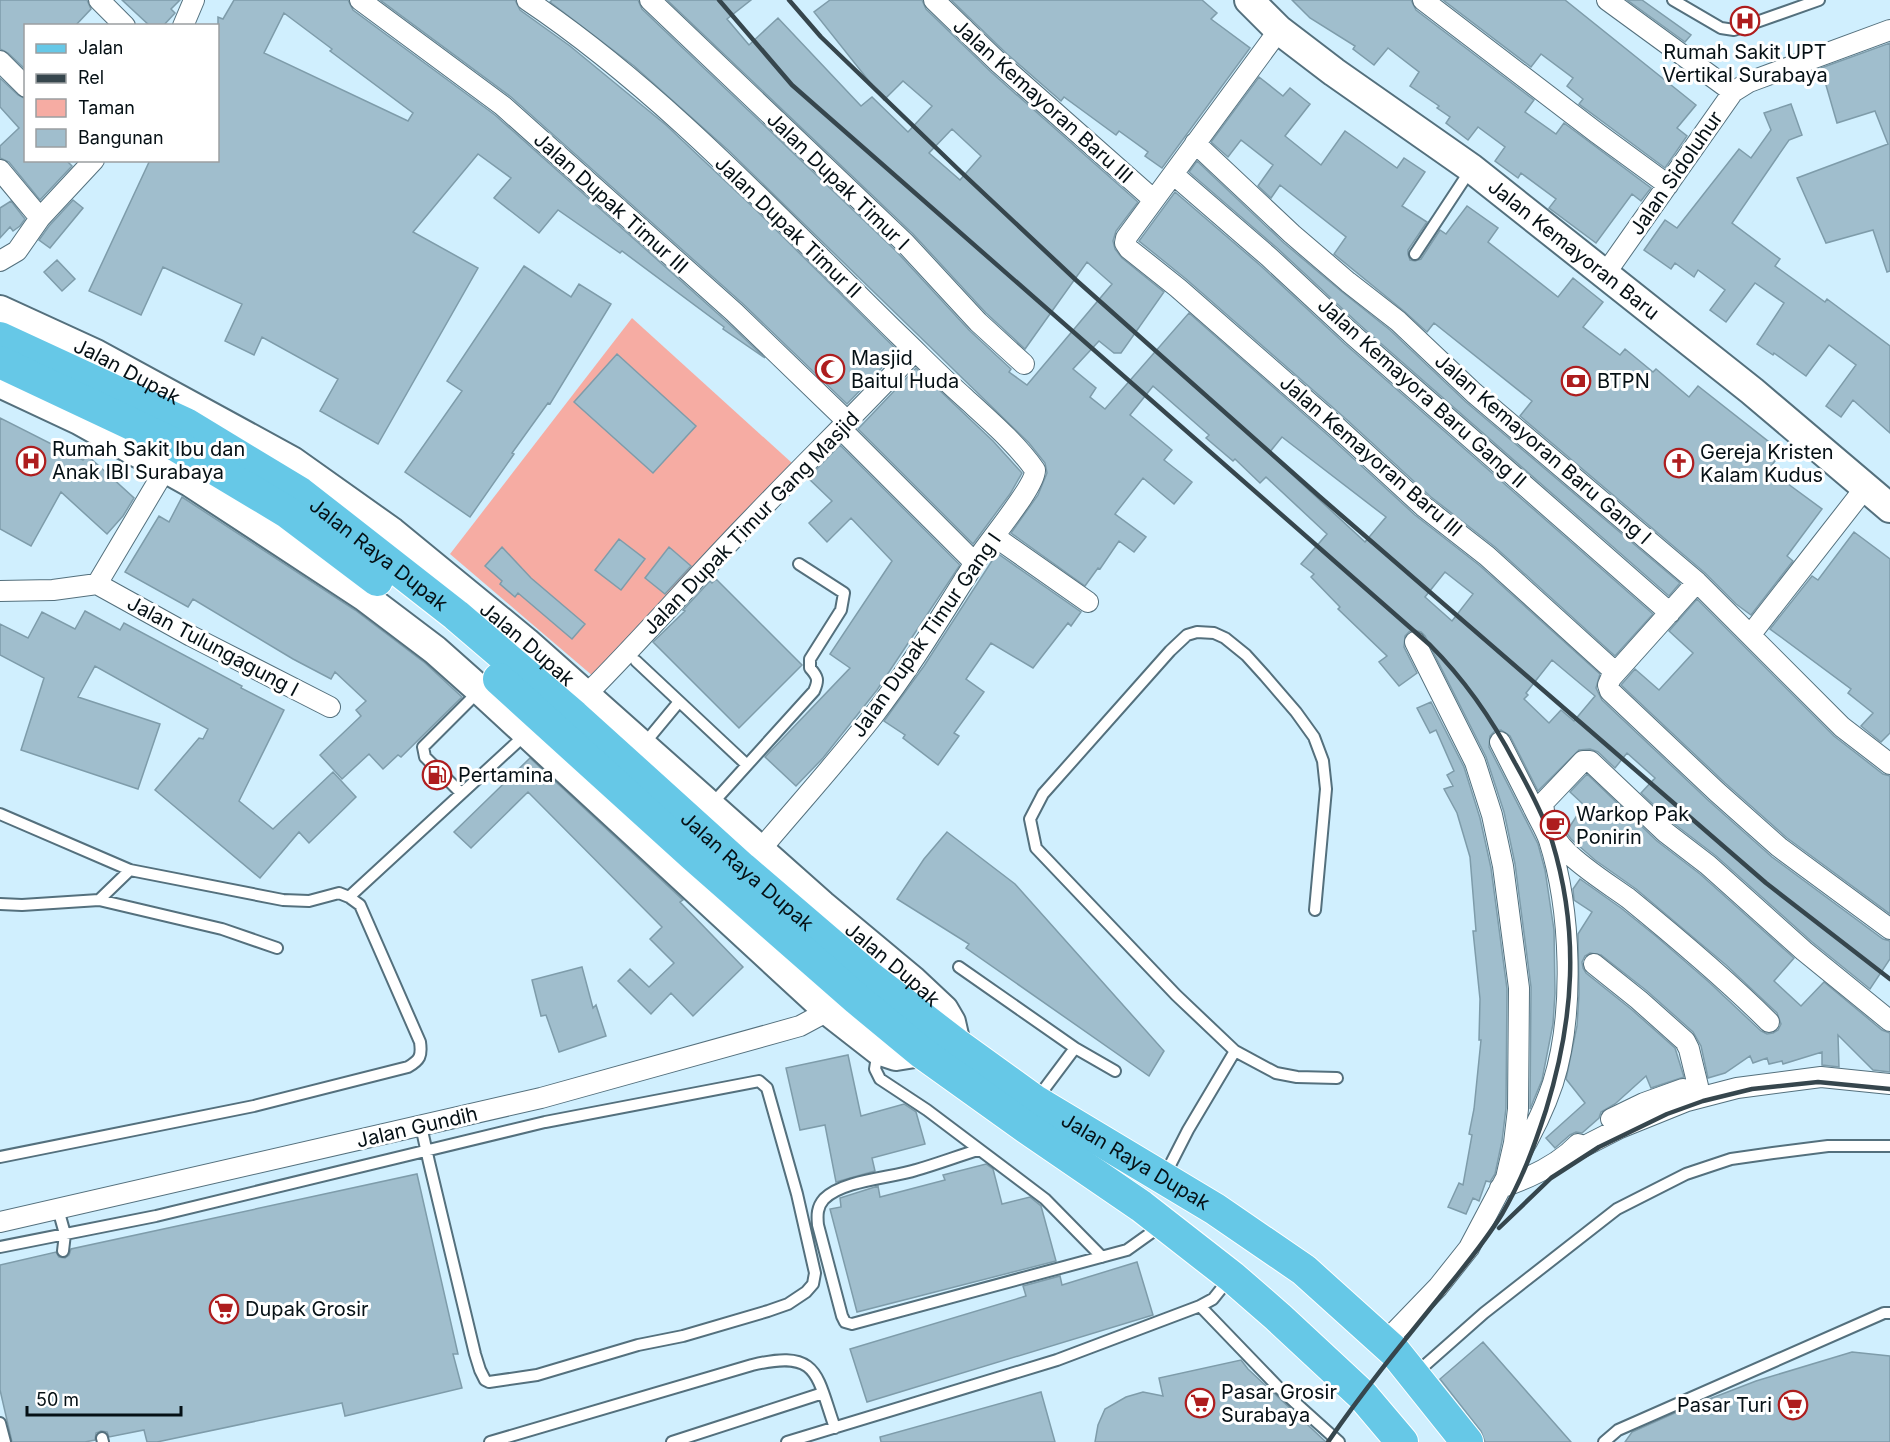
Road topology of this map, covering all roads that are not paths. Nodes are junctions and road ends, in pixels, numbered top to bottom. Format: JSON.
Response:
{"nodes":[{"id":1,"x":99,"y":0,"type":"edge"},
{"id":2,"x":194,"y":0,"type":"edge"},
{"id":3,"x":360,"y":0,"type":"edge"},
{"id":4,"x":527,"y":0,"type":"edge"},
{"id":5,"x":650,"y":0,"type":"edge"},
{"id":6,"x":934,"y":0,"type":"edge"},
{"id":7,"x":1249,"y":0,"type":"edge"},
{"id":8,"x":1423,"y":0,"type":"edge"},
{"id":9,"x":1607,"y":0,"type":"edge"},
{"id":10,"x":1673,"y":0,"type":"edge"},
{"id":11,"x":1819,"y":0,"type":"edge"},
{"id":12,"x":123,"y":24,"type":"edge"},
{"id":13,"x":184,"y":24,"type":"edge"},
{"id":14,"x":1279,"y":30,"type":"junction"},
{"id":15,"x":1890,"y":30,"type":"edge"},
{"id":16,"x":0,"y":61,"type":"edge"},
{"id":17,"x":24,"y":85,"type":"edge"},
{"id":18,"x":1733,"y":92,"type":"junction"},
{"id":19,"x":1195,"y":143,"type":"junction"},
{"id":20,"x":92,"y":162,"type":"edge"},
{"id":21,"x":1471,"y":168,"type":"junction"},
{"id":22,"x":0,"y":170,"type":"edge"},
{"id":23,"x":1173,"y":174,"type":"junction"},
{"id":24,"x":1668,"y":185,"type":"junction"},
{"id":25,"x":1154,"y":200,"type":"junction"},
{"id":26,"x":40,"y":218,"type":"junction"},
{"id":27,"x":1415,"y":254,"type":"dead end"},
{"id":28,"x":0,"y":261,"type":"edge"},
{"id":29,"x":1605,"y":274,"type":"junction"},
{"id":30,"x":0,"y":310,"type":"edge"},
{"id":31,"x":0,"y":338,"type":"edge"},
{"id":32,"x":915,"y":351,"type":"junction"},
{"id":33,"x":0,"y":362,"type":"edge"},
{"id":34,"x":1024,"y":364,"type":"dead end"},
{"id":35,"x":0,"y":383,"type":"edge"},
{"id":36,"x":141,"y":404,"type":"junction"},
{"id":37,"x":845,"y":426,"type":"junction"},
{"id":38,"x":166,"y":468,"type":"junction"},
{"id":39,"x":1035,"y":470,"type":"joint"},
{"id":40,"x":1866,"y":488,"type":"junction"},
{"id":41,"x":1890,"y":508,"type":"edge"},
{"id":42,"x":994,"y":536,"type":"junction"},
{"id":43,"x":975,"y":563,"type":"junction"},
{"id":44,"x":799,"y":564,"type":"dead end"},
{"id":45,"x":1697,"y":582,"type":"junction"},
{"id":46,"x":97,"y":584,"type":"junction"},
{"id":47,"x":0,"y":591,"type":"edge"},
{"id":48,"x":1088,"y":602,"type":"dead end"},
{"id":49,"x":391,"y":604,"type":"junction"},
{"id":50,"x":1670,"y":613,"type":"junction"},
{"id":51,"x":1751,"y":634,"type":"junction"},
{"id":52,"x":1415,"y":642,"type":"dead end"},
{"id":53,"x":636,"y":661,"type":"dead end"},
{"id":54,"x":1612,"y":678,"type":"junction"},
{"id":55,"x":480,"y":690,"type":"junction"},
{"id":56,"x":586,"y":695,"type":"junction"},
{"id":57,"x":678,"y":703,"type":"junction"},
{"id":58,"x":330,"y":707,"type":"dead end"},
{"id":59,"x":526,"y":734,"type":"junction"},
{"id":60,"x":1500,"y":742,"type":"dead end"},
{"id":61,"x":643,"y":744,"type":"junction"},
{"id":62,"x":1883,"y":758,"type":"edge"},
{"id":63,"x":747,"y":765,"type":"junction"},
{"id":64,"x":461,"y":793,"type":"junction"},
{"id":65,"x":711,"y":806,"type":"junction"},
{"id":66,"x":0,"y":814,"type":"edge"},
{"id":67,"x":635,"y":817,"type":"junction"},
{"id":68,"x":761,"y":849,"type":"junction"},
{"id":69,"x":130,"y":870,"type":"junction"},
{"id":70,"x":349,"y":897,"type":"junction"},
{"id":71,"x":99,"y":900,"type":"junction"},
{"id":72,"x":0,"y":904,"type":"edge"},
{"id":73,"x":1315,"y":910,"type":"dead end"},
{"id":74,"x":1890,"y":929,"type":"edge"},
{"id":75,"x":277,"y":948,"type":"dead end"},
{"id":76,"x":1594,"y":964,"type":"dead end"},
{"id":77,"x":958,"y":966,"type":"dead end"},
{"id":78,"x":828,"y":1011,"type":"junction"},
{"id":79,"x":1769,"y":1022,"type":"dead end"},
{"id":80,"x":1890,"y":1022,"type":"edge"},
{"id":81,"x":956,"y":1044,"type":"junction"},
{"id":82,"x":1075,"y":1048,"type":"junction"},
{"id":83,"x":878,"y":1050,"type":"junction"},
{"id":84,"x":921,"y":1052,"type":"junction"},
{"id":85,"x":1235,"y":1052,"type":"junction"},
{"id":86,"x":1115,"y":1071,"type":"dead end"},
{"id":87,"x":1769,"y":1071,"type":"dead end"},
{"id":88,"x":1337,"y":1078,"type":"dead end"},
{"id":89,"x":1890,"y":1084,"type":"edge"},
{"id":90,"x":1698,"y":1086,"type":"junction"},
{"id":91,"x":1035,"y":1101,"type":"junction"},
{"id":92,"x":421,"y":1126,"type":"junction"},
{"id":93,"x":1890,"y":1146,"type":"edge"},
{"id":94,"x":978,"y":1150,"type":"junction"},
{"id":95,"x":427,"y":1151,"type":"junction"},
{"id":96,"x":1569,"y":1154,"type":"junction"},
{"id":97,"x":0,"y":1157,"type":"edge"},
{"id":98,"x":1164,"y":1177,"type":"junction"},
{"id":99,"x":1503,"y":1183,"type":"junction"},
{"id":100,"x":58,"y":1209,"type":"junction"},
{"id":101,"x":0,"y":1222,"type":"edge"},
{"id":102,"x":1162,"y":1224,"type":"junction"},
{"id":103,"x":65,"y":1234,"type":"junction"},
{"id":104,"x":1255,"y":1235,"type":"junction"},
{"id":105,"x":0,"y":1247,"type":"edge"},
{"id":106,"x":63,"y":1251,"type":"dead end"},
{"id":107,"x":1102,"y":1257,"type":"junction"},
{"id":108,"x":1232,"y":1277,"type":"junction"},
{"id":109,"x":1200,"y":1306,"type":"junction"},
{"id":110,"x":1890,"y":1313,"type":"edge"},
{"id":111,"x":1384,"y":1342,"type":"junction"},
{"id":112,"x":1414,"y":1375,"type":"junction"},
{"id":113,"x":823,"y":1393,"type":"junction"},
{"id":114,"x":0,"y":1423,"type":"edge"},
{"id":115,"x":835,"y":1428,"type":"junction"},
{"id":116,"x":5,"y":1442,"type":"edge"},
{"id":117,"x":490,"y":1442,"type":"edge"},
{"id":118,"x":672,"y":1442,"type":"edge"},
{"id":119,"x":787,"y":1442,"type":"edge"},
{"id":120,"x":1339,"y":1442,"type":"edge"},
{"id":121,"x":1402,"y":1442,"type":"edge"},
{"id":122,"x":1467,"y":1442,"type":"edge"},
{"id":123,"x":1604,"y":1442,"type":"edge"}],
"edges":[{"from":1,"to":12,"type":"street"},
{"from":2,"to":13,"type":"street"},
{"from":3,"to":37,"type":"street","name":"Jalan Dupak Timur III"},
{"from":4,"to":32,"type":"street","name":"Jalan Dupak Timur II"},
{"from":5,"to":34,"type":"street","name":"Jalan Dupak Timur I"},
{"from":6,"to":25,"type":"street","name":"Jalan Kemayoran Baru III"},
{"from":7,"to":14,"type":"main road","name":"Jalan Kemayoran Baru"},
{"from":8,"to":24,"type":"street"},
{"from":9,"to":18,"type":"street"},
{"from":10,"to":11,"type":"lane"},
{"from":14,"to":19,"type":"street"},
{"from":14,"to":21,"type":"main road","name":"Jalan Kemayoran Baru"},
{"from":15,"to":18,"type":"street","name":"Jalan Sidoluhur"},
{"from":16,"to":17,"type":"street"},
{"from":18,"to":24,"type":"street","name":"Jalan Sidoluhur"},
{"from":19,"to":23,"type":"street"},
{"from":19,"to":45,"type":"street","name":"Jalan Kemayoran Baru Gang I"},
{"from":20,"to":26,"type":"street"},
{"from":21,"to":27,"type":"lane"},
{"from":21,"to":29,"type":"main road","name":"Jalan Kemayoran Baru"},
{"from":22,"to":26,"type":"street"},
{"from":23,"to":25,"type":"street"},
{"from":23,"to":50,"type":"street","name":"Jalan Kemayora Baru Gang II"},
{"from":24,"to":29,"type":"street","name":"Jalan Sidoluhur"},
{"from":25,"to":54,"type":"street","name":"Jalan Kemayoran Baru III"},
{"from":26,"to":28,"type":"street"},
{"from":29,"to":40,"type":"main road","name":"Jalan Kemayoran Baru"},
{"from":30,"to":36,"type":"main road","name":"Jalan Dupak"},
{"from":31,"to":36,"type":"main road","name":"Jalan Raya Dupak"},
{"from":32,"to":37,"type":"street","name":"Jalan Dupak Timur Gang Masjid"},
{"from":32,"to":39,"type":"street","name":"Jalan Dupak Timur II"},
{"from":33,"to":36,"type":"main road","name":"Jalan Raya Dupak"},
{"from":35,"to":38,"type":"main road"},
{"from":36,"to":49,"type":"main road","name":"Jalan Raya Dupak"},
{"from":36,"to":56,"type":"main road","name":"Jalan Dupak"},
{"from":36,"to":81,"type":"main road","name":"Jalan Raya Dupak"},
{"from":37,"to":43,"type":"street","name":"Jalan Dupak Timur III"},
{"from":37,"to":56,"type":"street","name":"Jalan Dupak Timur Gang Masjid"},
{"from":38,"to":46,"type":"street"},
{"from":38,"to":49,"type":"main road"},
{"from":39,"to":42,"type":"street","name":"Jalan Dupak Timur Gang I"},
{"from":40,"to":41,"type":"main road","name":"Jalan Kemayoran Baru"},
{"from":40,"to":51,"type":"street"},
{"from":42,"to":43,"type":"street","name":"Jalan Dupak Timur Gang I"},
{"from":42,"to":48,"type":"street"},
{"from":43,"to":68,"type":"street","name":"Jalan Dupak Timur Gang I"},
{"from":44,"to":63,"type":"lane"},
{"from":45,"to":50,"type":"street"},
{"from":45,"to":51,"type":"street","name":"Jalan Kemayoran Baru Gang I"},
{"from":46,"to":47,"type":"street"},
{"from":46,"to":58,"type":"street","name":"Jalan Tulungagung I"},
{"from":49,"to":55,"type":"main road"},
{"from":49,"to":67,"type":"main road","name":"Jalan Raya Dupak"},
{"from":50,"to":54,"type":"street"},
{"from":51,"to":62,"type":"street","name":"Jalan Kemayoran Baru Gang I"},
{"from":52,"to":99,"type":"street"},
{"from":53,"to":57,"type":"lane"},
{"from":54,"to":74,"type":"street","name":"Jalan Kemayoran Baru III"},
{"from":55,"to":59,"type":"main road"},
{"from":55,"to":64,"type":"lane"},
{"from":56,"to":61,"type":"main road","name":"Jalan Dupak"},
{"from":57,"to":61,"type":"lane"},
{"from":57,"to":63,"type":"lane"},
{"from":59,"to":64,"type":"lane"},
{"from":59,"to":67,"type":"main road"},
{"from":60,"to":99,"type":"street"},
{"from":61,"to":65,"type":"main road","name":"Jalan Dupak"},
{"from":63,"to":65,"type":"lane"},
{"from":64,"to":70,"type":"lane"},
{"from":65,"to":68,"type":"main road","name":"Jalan Dupak"},
{"from":66,"to":69,"type":"lane"},
{"from":67,"to":78,"type":"main road"},
{"from":67,"to":84,"type":"main road","name":"Jalan Raya Dupak"},
{"from":68,"to":81,"type":"main road","name":"Jalan Dupak"},
{"from":69,"to":70,"type":"lane"},
{"from":69,"to":71,"type":"lane"},
{"from":70,"to":97,"type":"lane"},
{"from":71,"to":72,"type":"lane"},
{"from":71,"to":75,"type":"lane"},
{"from":73,"to":85,"type":"lane"},
{"from":76,"to":90,"type":"street"},
{"from":77,"to":82,"type":"lane"},
{"from":78,"to":83,"type":"main road"},
{"from":78,"to":92,"type":"street","name":"Jalan Gundih"},
{"from":79,"to":80,"type":"street"},
{"from":81,"to":91,"type":"main road","name":"Jalan Raya Dupak"},
{"from":82,"to":86,"type":"lane"},
{"from":82,"to":91,"type":"lane"},
{"from":83,"to":84,"type":"main road"},
{"from":83,"to":94,"type":"lane"},
{"from":84,"to":102,"type":"main road","name":"Jalan Raya Dupak"},
{"from":85,"to":88,"type":"lane"},
{"from":85,"to":98,"type":"lane"},
{"from":87,"to":90,"type":"street"},
{"from":89,"to":96,"type":"street"},
{"from":90,"to":96,"type":"street"},
{"from":91,"to":98,"type":"main road","name":"Jalan Raya Dupak"},
{"from":92,"to":95,"type":"lane"},
{"from":92,"to":100,"type":"street","name":"Jalan Gundih"},
{"from":93,"to":112,"type":"lane"},
{"from":94,"to":107,"type":"lane"},
{"from":94,"to":107,"type":"lane"},
{"from":95,"to":95,"type":"lane"},
{"from":95,"to":103,"type":"lane"},
{"from":96,"to":99,"type":"street"},
{"from":98,"to":104,"type":"main road","name":"Jalan Raya Dupak"},
{"from":99,"to":111,"type":"street"},
{"from":100,"to":101,"type":"street","name":"Jalan Gundih"},
{"from":100,"to":103,"type":"lane"},
{"from":102,"to":107,"type":"lane"},
{"from":102,"to":108,"type":"main road","name":"Jalan Raya Dupak"},
{"from":103,"to":105,"type":"lane"},
{"from":103,"to":106,"type":"lane"},
{"from":104,"to":108,"type":"main road"},
{"from":104,"to":111,"type":"main road","name":"Jalan Raya Dupak"},
{"from":108,"to":109,"type":"lane"},
{"from":108,"to":121,"type":"main road","name":"Jalan Raya Dupak"},
{"from":109,"to":115,"type":"lane"},
{"from":109,"to":120,"type":"lane"},
{"from":110,"to":123,"type":"lane"},
{"from":111,"to":112,"type":"main road","name":"Jalan Raya Dupak"},
{"from":112,"to":122,"type":"main road","name":"Jalan Raya Dupak"},
{"from":113,"to":115,"type":"lane"},
{"from":113,"to":117,"type":"lane"},
{"from":113,"to":118,"type":"lane"},
{"from":114,"to":116,"type":"lane"},
{"from":115,"to":119,"type":"lane"}]}
